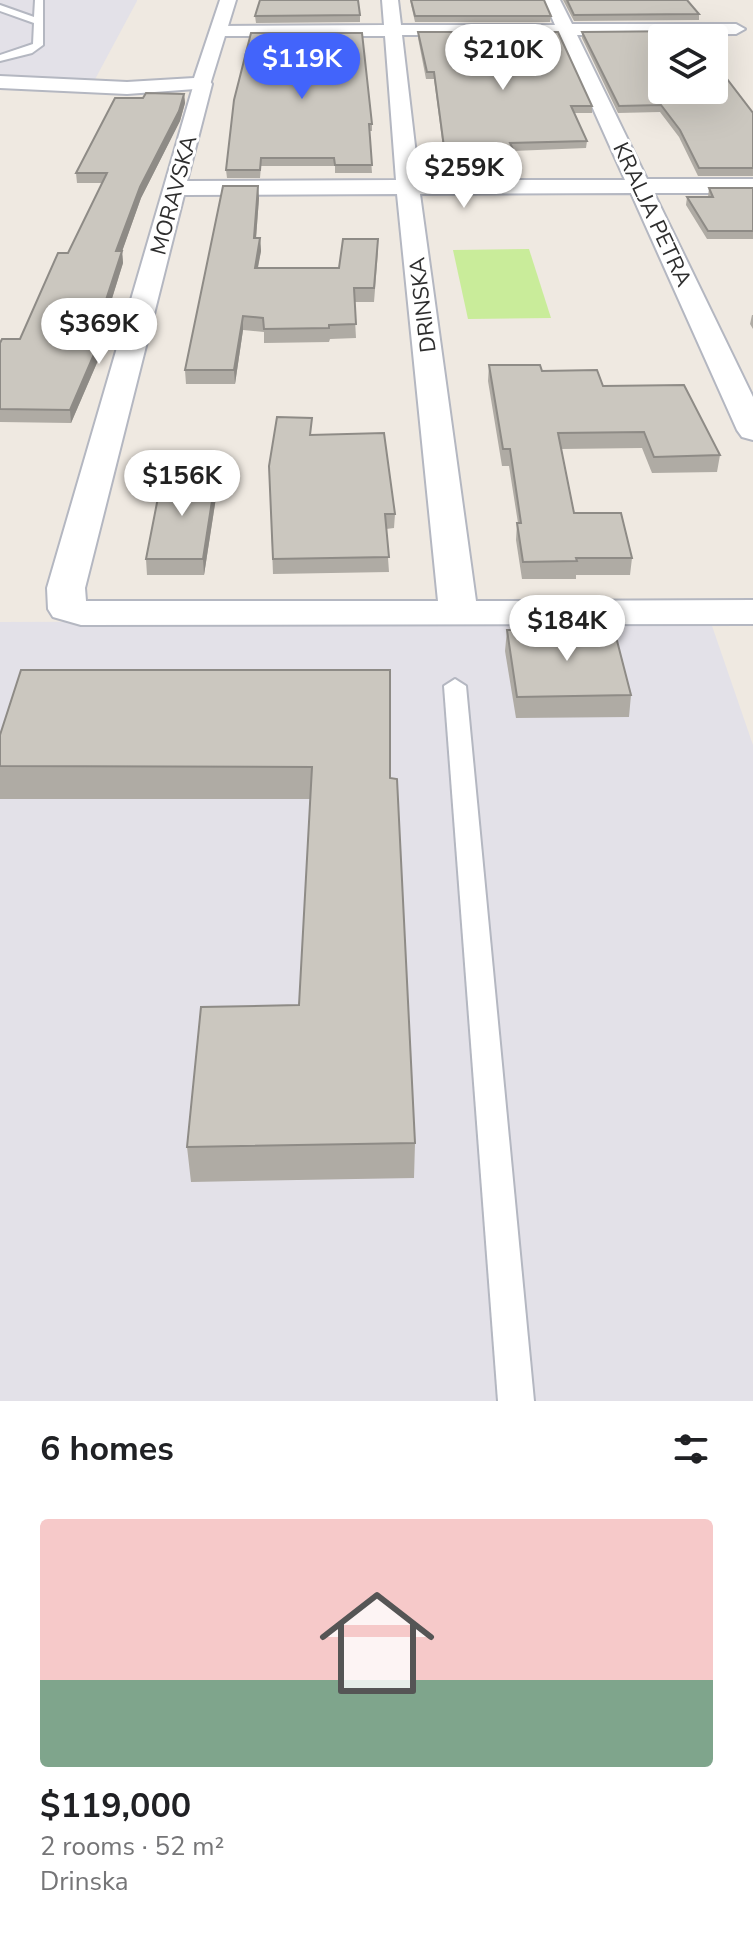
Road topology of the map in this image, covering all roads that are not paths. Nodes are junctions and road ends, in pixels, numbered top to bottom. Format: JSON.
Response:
{"nodes":[{"id":1,"x":39,"y":0,"type":"edge"},
{"id":2,"x":228,"y":0,"type":"edge"},
{"id":3,"x":390,"y":0,"type":"edge"},
{"id":4,"x":552,"y":0,"type":"edge"},
{"id":5,"x":0,"y":8,"type":"edge"},
{"id":6,"x":720,"y":10,"type":"dead end"},
{"id":7,"x":40,"y":22,"type":"junction"},
{"id":8,"x":394,"y":30,"type":"junction"},
{"id":9,"x":566,"y":30,"type":"junction"},
{"id":10,"x":220,"y":31,"type":"junction"},
{"id":11,"x":0,"y":58,"type":"edge"},
{"id":12,"x":0,"y":82,"type":"edge"},
{"id":13,"x":202,"y":84,"type":"junction"},
{"id":14,"x":753,"y":186,"type":"edge"},
{"id":15,"x":408,"y":187,"type":"junction"},
{"id":16,"x":641,"y":187,"type":"junction"},
{"id":17,"x":175,"y":188,"type":"junction"},
{"id":18,"x":753,"y":430,"type":"edge"},
{"id":19,"x":458,"y":610,"type":"junction"},
{"id":20,"x":753,"y":612,"type":"edge"},
{"id":21,"x":455,"y":686,"type":"dead end"},
{"id":22,"x":516,"y":1401,"type":"edge"}],
"edges":[{"from":1,"to":7,"type":"lane"},
{"from":2,"to":10,"type":"street","name":"MORAVSKA"},
{"from":3,"to":8,"type":"street","name":"DRINSKA"},
{"from":4,"to":9,"type":"street","name":"KRALJA PETRA"},
{"from":5,"to":7,"type":"lane"},
{"from":6,"to":9,"type":"street"},
{"from":7,"to":11,"type":"lane"},
{"from":8,"to":9,"type":"street"},
{"from":8,"to":10,"type":"street"},
{"from":8,"to":15,"type":"street","name":"DRINSKA"},
{"from":9,"to":16,"type":"street","name":"KRALJA PETRA"},
{"from":10,"to":13,"type":"street","name":"MORAVSKA"},
{"from":12,"to":13,"type":"street"},
{"from":13,"to":17,"type":"street","name":"MORAVSKA"},
{"from":14,"to":16,"type":"street"},
{"from":15,"to":16,"type":"street"},
{"from":15,"to":17,"type":"street"},
{"from":15,"to":19,"type":"street","name":"DRINSKA"},
{"from":16,"to":18,"type":"street","name":"KRALJA PETRA"},
{"from":17,"to":19,"type":"street","name":"MORAVSKA"},
{"from":19,"to":20,"type":"street"},
{"from":21,"to":22,"type":"lane"}]}
